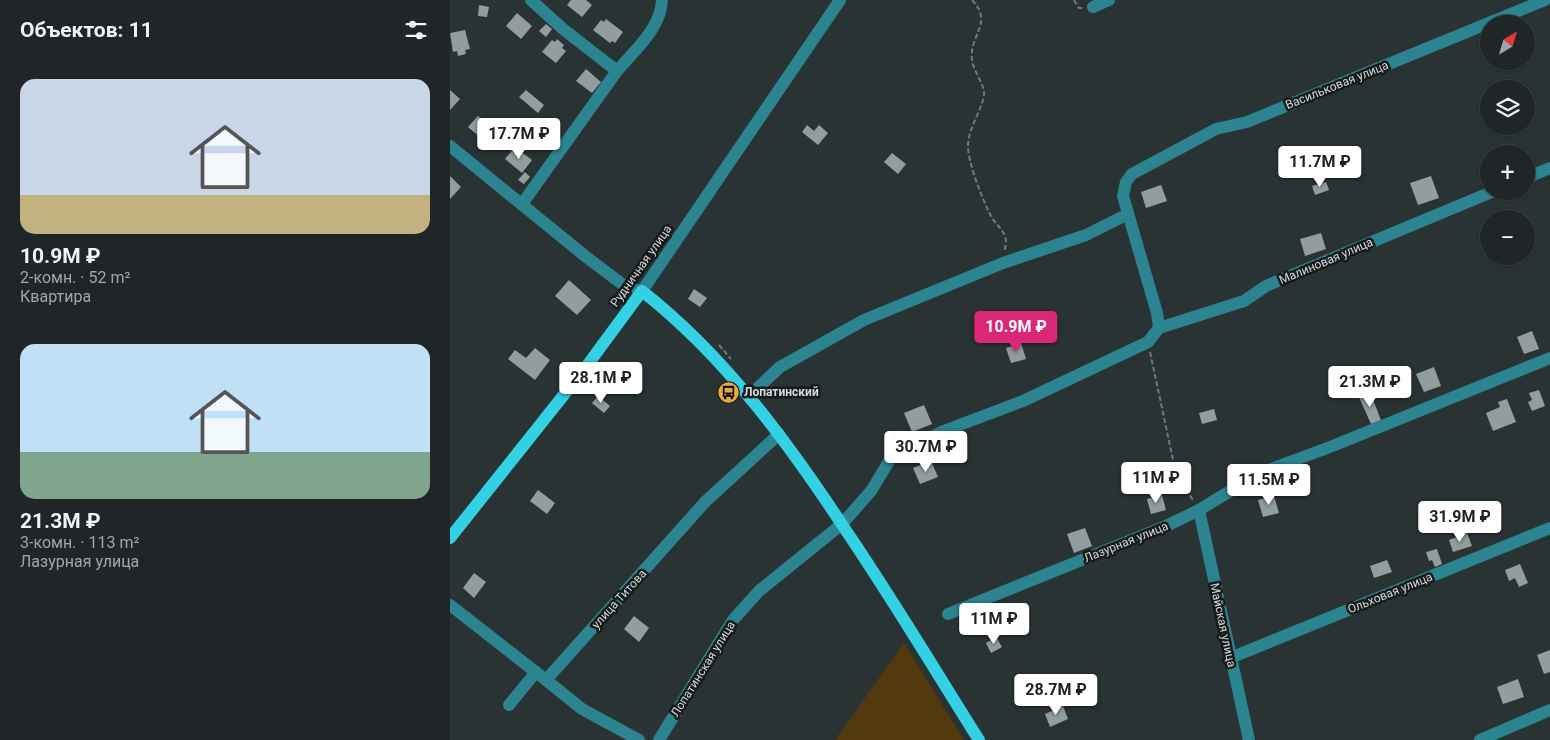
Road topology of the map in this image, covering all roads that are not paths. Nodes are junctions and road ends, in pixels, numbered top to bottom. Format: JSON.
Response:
{"nodes":[{"id":1,"x":531,"y":0,"type":"edge"},
{"id":2,"x":662,"y":0,"type":"edge"},
{"id":3,"x":840,"y":0,"type":"edge"},
{"id":4,"x":1109,"y":0,"type":"edge"},
{"id":5,"x":1545,"y":0,"type":"edge"},
{"id":6,"x":1093,"y":7,"type":"dead end"},
{"id":7,"x":617,"y":71,"type":"junction"},
{"id":8,"x":451,"y":148,"type":"edge"},
{"id":9,"x":1550,"y":168,"type":"edge"},
{"id":10,"x":1535,"y":174,"type":"edge"},
{"id":11,"x":1480,"y":197,"type":"edge"},
{"id":12,"x":522,"y":204,"type":"junction"},
{"id":13,"x":1128,"y":214,"type":"junction"},
{"id":14,"x":642,"y":291,"type":"junction"},
{"id":15,"x":1159,"y":328,"type":"junction"},
{"id":16,"x":1550,"y":358,"type":"edge"},
{"id":17,"x":749,"y":396,"type":"junction"},
{"id":18,"x":779,"y":434,"type":"junction"},
{"id":19,"x":1199,"y":510,"type":"junction"},
{"id":20,"x":842,"y":524,"type":"junction"},
{"id":21,"x":1550,"y":528,"type":"edge"},
{"id":22,"x":450,"y":538,"type":"edge"},
{"id":23,"x":450,"y":605,"type":"edge"},
{"id":24,"x":948,"y":614,"type":"dead end"},
{"id":25,"x":1230,"y":658,"type":"junction"},
{"id":26,"x":536,"y":672,"type":"junction"},
{"id":27,"x":546,"y":680,"type":"junction"},
{"id":28,"x":509,"y":705,"type":"dead end"},
{"id":29,"x":1550,"y":710,"type":"edge"},
{"id":30,"x":1485,"y":738,"type":"edge"},
{"id":31,"x":639,"y":740,"type":"edge"},
{"id":32,"x":659,"y":740,"type":"edge"},
{"id":33,"x":979,"y":740,"type":"edge"},
{"id":34,"x":1249,"y":740,"type":"edge"}],
"edges":[{"from":1,"to":7,"type":"street"},
{"from":2,"to":7,"type":"street"},
{"from":3,"to":14,"type":"street","name":"Рудничная улица"},
{"from":4,"to":6,"type":"street"},
{"from":5,"to":13,"type":"street","name":"Васильковая улица"},
{"from":7,"to":12,"type":"street"},
{"from":8,"to":12,"type":"street"},
{"from":9,"to":10,"type":"street"},
{"from":11,"to":15,"type":"street","name":"Малиновая улица"},
{"from":12,"to":14,"type":"street"},
{"from":13,"to":15,"type":"street"},
{"from":13,"to":17,"type":"street"},
{"from":14,"to":17,"type":"main road"},
{"from":14,"to":22,"type":"main road","name":"Рудничная улица"},
{"from":15,"to":20,"type":"street","name":"Лопатинская улица"},
{"from":16,"to":19,"type":"street","name":"Лазурная улица"},
{"from":17,"to":18,"type":"main road"},
{"from":18,"to":20,"type":"main road"},
{"from":18,"to":27,"type":"street","name":"улица Титова"},
{"from":19,"to":24,"type":"street","name":"Лазурная улица"},
{"from":19,"to":25,"type":"street","name":"Майская улица"},
{"from":20,"to":32,"type":"street","name":"Лопатинская улица"},
{"from":20,"to":33,"type":"main road"},
{"from":21,"to":25,"type":"street","name":"Ольховая улица"},
{"from":23,"to":26,"type":"street"},
{"from":25,"to":34,"type":"street","name":"Майская улица"},
{"from":26,"to":27,"type":"street"},
{"from":26,"to":28,"type":"street"},
{"from":27,"to":31,"type":"street"},
{"from":29,"to":30,"type":"street"}]}
